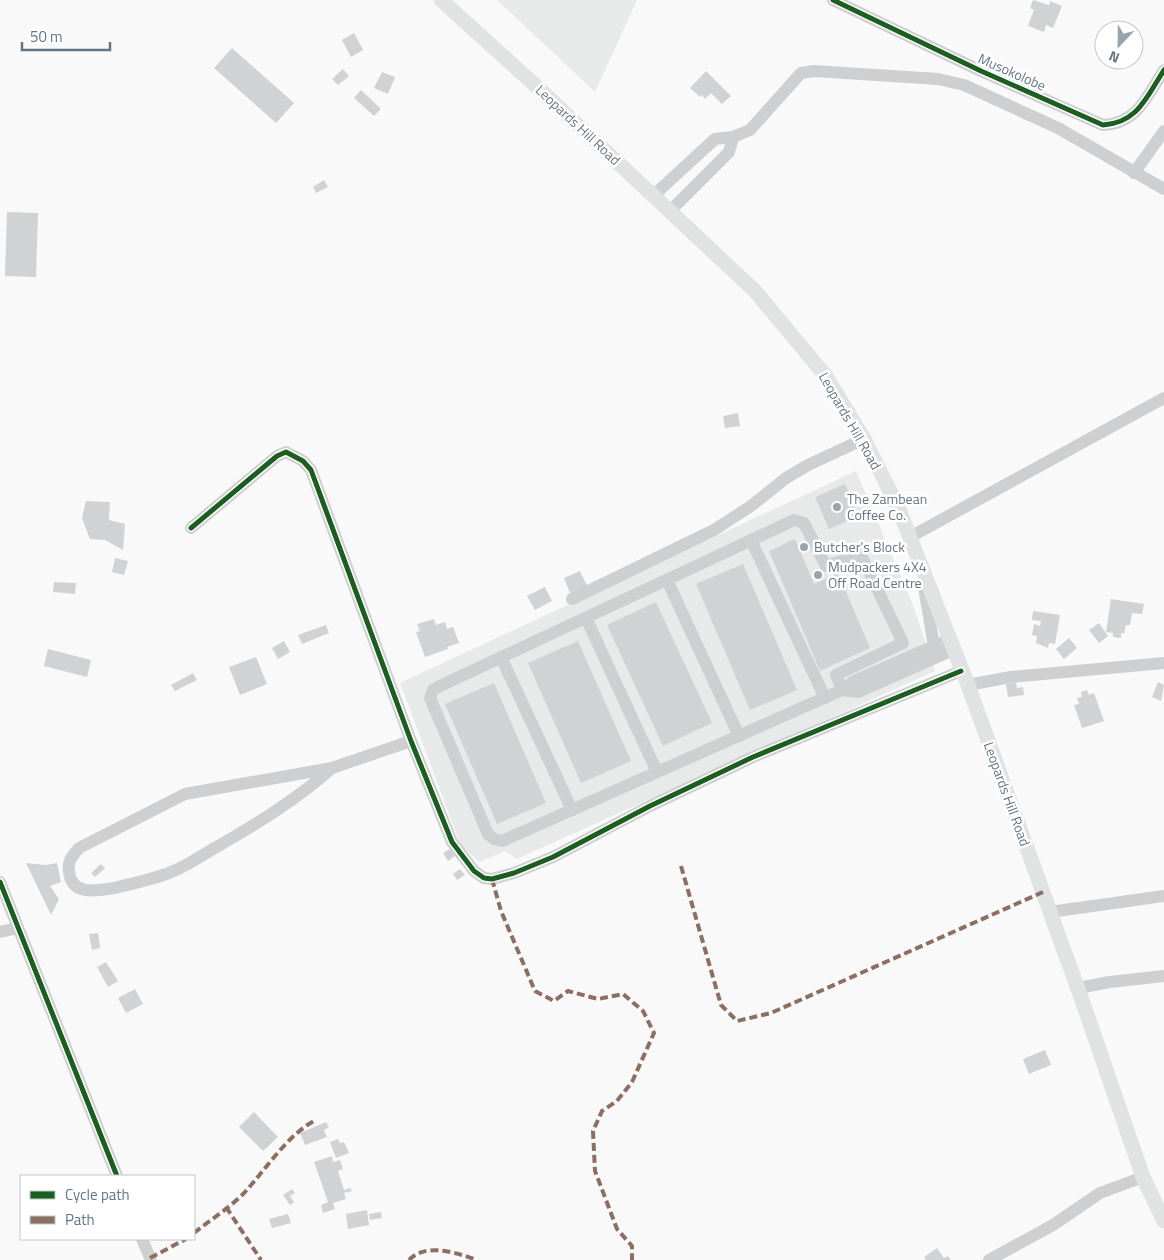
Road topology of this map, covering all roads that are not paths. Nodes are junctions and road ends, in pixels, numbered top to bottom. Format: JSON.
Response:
{"nodes":[{"id":1,"x":441,"y":0,"type":"edge"},
{"id":2,"x":833,"y":0,"type":"edge"},
{"id":3,"x":1164,"y":70,"type":"edge"},
{"id":4,"x":1164,"y":131,"type":"edge"},
{"id":5,"x":733,"y":137,"type":"junction"},
{"id":6,"x":678,"y":172,"type":"junction"},
{"id":7,"x":1134,"y":173,"type":"junction"},
{"id":8,"x":694,"y":187,"type":"junction"},
{"id":9,"x":1164,"y":190,"type":"edge"},
{"id":10,"x":654,"y":195,"type":"junction"},
{"id":11,"x":670,"y":211,"type":"junction"},
{"id":12,"x":1164,"y":398,"type":"edge"},
{"id":13,"x":864,"y":439,"type":"junction"},
{"id":14,"x":191,"y":528,"type":"dead end"},
{"id":15,"x":910,"y":537,"type":"junction"},
{"id":16,"x":751,"y":540,"type":"junction"},
{"id":17,"x":919,"y":558,"type":"junction"},
{"id":18,"x":667,"y":580,"type":"junction"},
{"id":19,"x":572,"y":599,"type":"dead end"},
{"id":20,"x":586,"y":618,"type":"junction"},
{"id":21,"x":952,"y":644,"type":"junction"},
{"id":22,"x":934,"y":646,"type":"junction"},
{"id":23,"x":501,"y":657,"type":"junction"},
{"id":24,"x":1164,"y":663,"type":"edge"},
{"id":25,"x":965,"y":678,"type":"junction"},
{"id":26,"x":842,"y":690,"type":"junction"},
{"id":27,"x":824,"y":698,"type":"junction"},
{"id":28,"x":739,"y":736,"type":"junction"},
{"id":29,"x":411,"y":741,"type":"junction"},
{"id":30,"x":332,"y":768,"type":"junction"},
{"id":31,"x":657,"y":772,"type":"junction"},
{"id":32,"x":572,"y":810,"type":"junction"},
{"id":33,"x":0,"y":882,"type":"edge"},
{"id":34,"x":1164,"y":896,"type":"edge"},
{"id":35,"x":1050,"y":912,"type":"junction"},
{"id":36,"x":18,"y":928,"type":"junction"},
{"id":37,"x":0,"y":932,"type":"edge"},
{"id":38,"x":1164,"y":976,"type":"edge"},
{"id":39,"x":1078,"y":988,"type":"junction"},
{"id":40,"x":117,"y":1175,"type":"edge"},
{"id":41,"x":1143,"y":1177,"type":"junction"},
{"id":42,"x":1164,"y":1221,"type":"edge"},
{"id":43,"x":142,"y":1240,"type":"edge"},
{"id":44,"x":151,"y":1260,"type":"edge"},
{"id":45,"x":989,"y":1260,"type":"edge"}],
"edges":[{"from":1,"to":10,"type":"main road","name":"Leopards Hill Road"},
{"from":2,"to":3,"type":"street","name":"Musokolobe"},
{"from":4,"to":7,"type":"street"},
{"from":5,"to":6,"type":"street"},
{"from":5,"to":7,"type":"street"},
{"from":5,"to":8,"type":"street"},
{"from":6,"to":8,"type":"street"},
{"from":6,"to":10,"type":"street"},
{"from":7,"to":9,"type":"street"},
{"from":8,"to":11,"type":"street"},
{"from":10,"to":11,"type":"main road","name":"Leopards Hill Road"},
{"from":11,"to":13,"type":"main road","name":"Leopards Hill Road"},
{"from":12,"to":15,"type":"street"},
{"from":13,"to":15,"type":"main road","name":"Leopards Hill Road"},
{"from":13,"to":19,"type":"street"},
{"from":14,"to":29,"type":"street"},
{"from":15,"to":17,"type":"main road","name":"Leopards Hill Road"},
{"from":16,"to":18,"type":"street"},
{"from":16,"to":26,"type":"street"},
{"from":16,"to":27,"type":"street"},
{"from":17,"to":21,"type":"main road","name":"Leopards Hill Road"},
{"from":17,"to":22,"type":"street"},
{"from":18,"to":20,"type":"street"},
{"from":18,"to":28,"type":"street"},
{"from":20,"to":23,"type":"street"},
{"from":20,"to":31,"type":"street"},
{"from":21,"to":22,"type":"street"},
{"from":21,"to":25,"type":"main road","name":"Leopards Hill Road"},
{"from":21,"to":26,"type":"street"},
{"from":22,"to":26,"type":"street"},
{"from":23,"to":32,"type":"street"},
{"from":23,"to":32,"type":"street"},
{"from":24,"to":25,"type":"street"},
{"from":25,"to":29,"type":"street"},
{"from":25,"to":35,"type":"main road","name":"Leopards Hill Road"},
{"from":26,"to":27,"type":"street"},
{"from":27,"to":28,"type":"street"},
{"from":28,"to":31,"type":"street"},
{"from":29,"to":30,"type":"street"},
{"from":30,"to":30,"type":"street"},
{"from":31,"to":32,"type":"street"},
{"from":33,"to":36,"type":"street"},
{"from":34,"to":35,"type":"street"},
{"from":35,"to":39,"type":"main road","name":"Leopards Hill Road"},
{"from":36,"to":37,"type":"street"},
{"from":36,"to":40,"type":"street"},
{"from":38,"to":39,"type":"street"},
{"from":39,"to":41,"type":"main road","name":"Leopards Hill Road"},
{"from":41,"to":42,"type":"main road","name":"Leopards Hill Road"},
{"from":41,"to":45,"type":"street"},
{"from":43,"to":44,"type":"street"}]}
